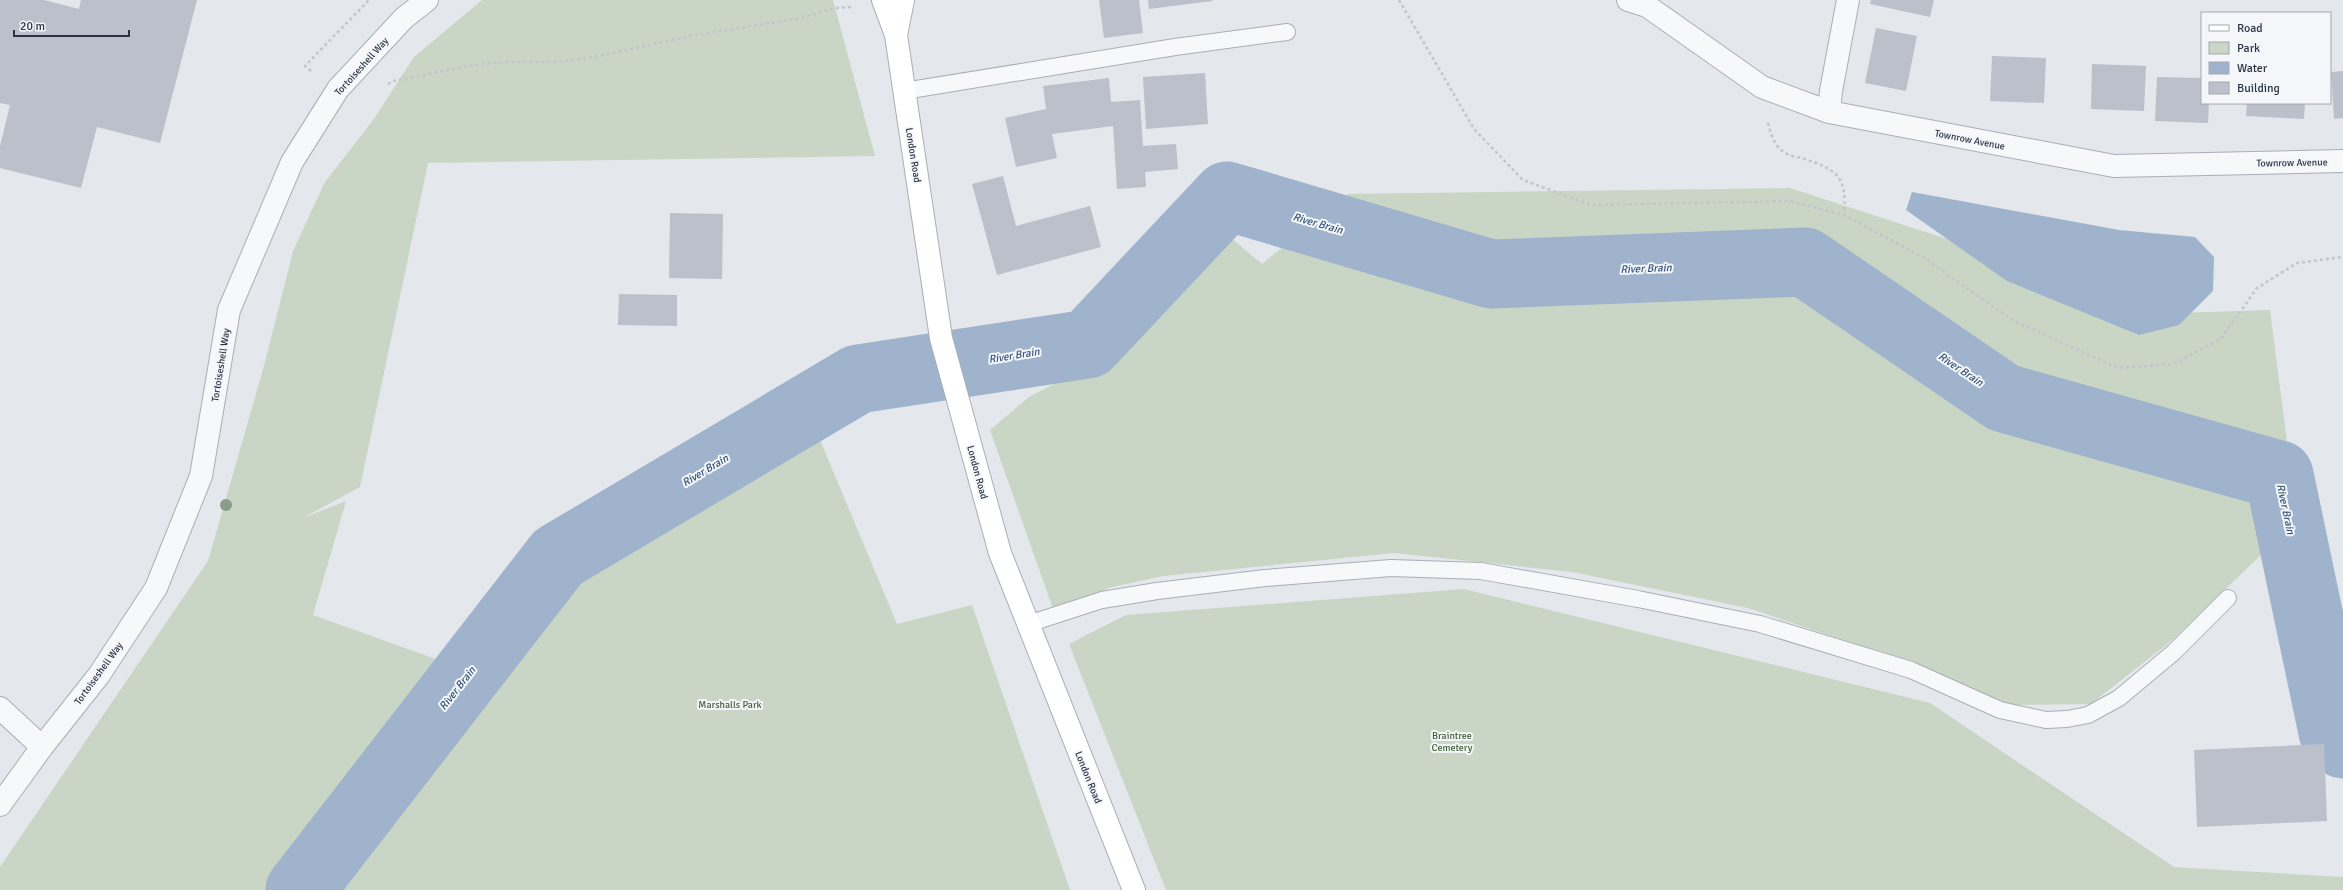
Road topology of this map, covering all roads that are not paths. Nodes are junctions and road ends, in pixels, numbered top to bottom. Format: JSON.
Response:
{"nodes":[{"id":1,"x":427,"y":0,"type":"edge"},
{"id":2,"x":883,"y":0,"type":"edge"},
{"id":3,"x":903,"y":0,"type":"edge"},
{"id":4,"x":1628,"y":0,"type":"edge"},
{"id":5,"x":1848,"y":0,"type":"edge"},
{"id":6,"x":1287,"y":32,"type":"dead end"},
{"id":7,"x":896,"y":35,"type":"junction"},
{"id":8,"x":904,"y":91,"type":"junction"},
{"id":9,"x":1829,"y":112,"type":"junction"},
{"id":10,"x":2343,"y":161,"type":"edge"},
{"id":11,"x":2228,"y":598,"type":"dead end"},
{"id":12,"x":1028,"y":624,"type":"junction"},
{"id":13,"x":0,"y":708,"type":"edge"},
{"id":14,"x":42,"y":747,"type":"junction"},
{"id":15,"x":0,"y":805,"type":"edge"},
{"id":16,"x":1134,"y":890,"type":"edge"}],
"edges":[{"from":1,"to":14,"type":"street","name":"Tortoiseshell Way"},
{"from":2,"to":7,"type":"street","name":"London Road"},
{"from":3,"to":7,"type":"street","name":"London Road"},
{"from":4,"to":9,"type":"street","name":"Townrow Avenue"},
{"from":5,"to":9,"type":"street"},
{"from":6,"to":8,"type":"lane"},
{"from":7,"to":8,"type":"street","name":"London Road"},
{"from":8,"to":12,"type":"street","name":"London Road"},
{"from":9,"to":10,"type":"street","name":"Townrow Avenue"},
{"from":11,"to":12,"type":"lane"},
{"from":12,"to":16,"type":"street","name":"London Road"},
{"from":13,"to":14,"type":"street"},
{"from":14,"to":15,"type":"street","name":"Tortoiseshell Way"}]}
